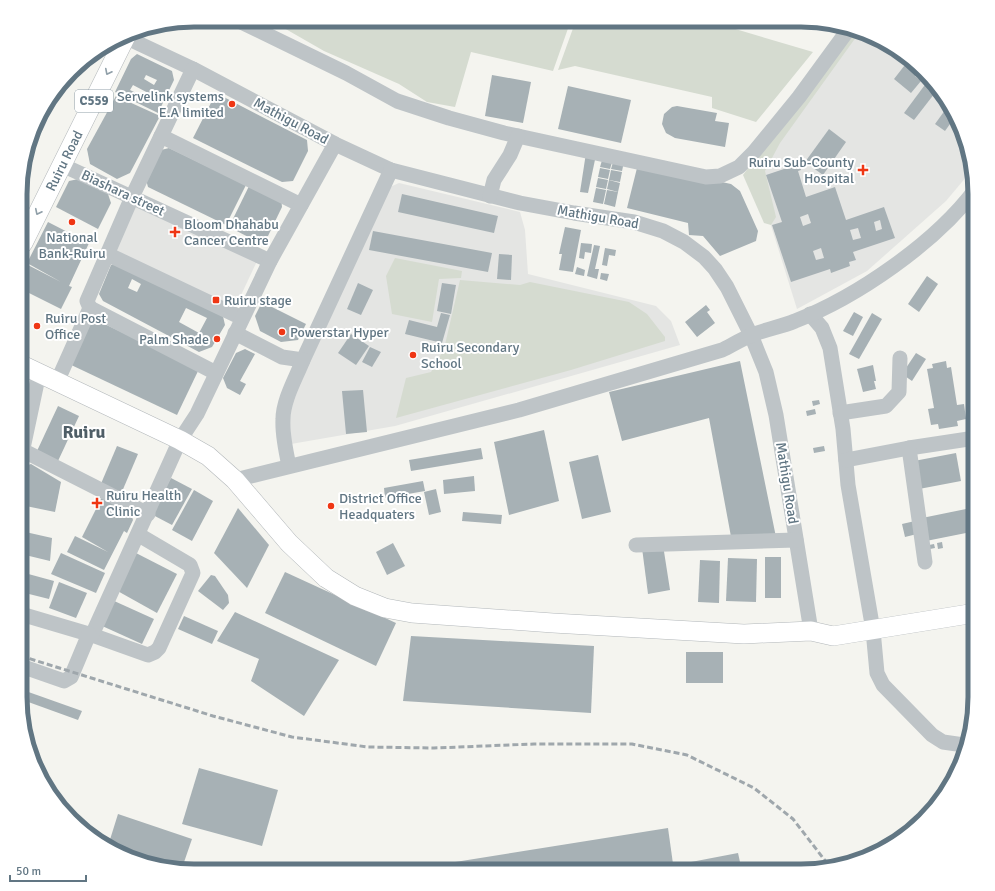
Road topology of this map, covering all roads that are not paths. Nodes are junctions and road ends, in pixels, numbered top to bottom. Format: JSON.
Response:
{"nodes":[{"id":1,"x":251,"y":27,"type":"edge"},
{"id":2,"x":845,"y":33,"type":"edge"},
{"id":3,"x":131,"y":40,"type":"edge"},
{"id":4,"x":123,"y":43,"type":"edge"},
{"id":5,"x":193,"y":69,"type":"junction"},
{"id":6,"x":161,"y":136,"type":"junction"},
{"id":7,"x":518,"y":136,"type":"junction"},
{"id":8,"x":335,"y":144,"type":"junction"},
{"id":9,"x":62,"y":165,"type":"junction"},
{"id":10,"x":391,"y":170,"type":"junction"},
{"id":11,"x":132,"y":196,"type":"junction"},
{"id":12,"x":490,"y":196,"type":"junction"},
{"id":13,"x":968,"y":198,"type":"edge"},
{"id":14,"x":301,"y":205,"type":"junction"},
{"id":15,"x":27,"y":235,"type":"edge"},
{"id":16,"x":107,"y":254,"type":"junction"},
{"id":17,"x":270,"y":261,"type":"junction"},
{"id":18,"x":90,"y":308,"type":"junction"},
{"id":19,"x":810,"y":314,"type":"junction"},
{"id":20,"x":242,"y":318,"type":"junction"},
{"id":21,"x":235,"y":333,"type":"junction"},
{"id":22,"x":751,"y":335,"type":"junction"},
{"id":23,"x":900,"y":358,"type":"dead end"},
{"id":24,"x":303,"y":360,"type":"junction"},
{"id":25,"x":30,"y":369,"type":"edge"},
{"id":26,"x":216,"y":373,"type":"junction"},
{"id":27,"x":57,"y":382,"type":"junction"},
{"id":28,"x":27,"y":400,"type":"edge"},
{"id":29,"x":840,"y":413,"type":"junction"},
{"id":30,"x":968,"y":439,"type":"edge"},
{"id":31,"x":180,"y":440,"type":"junction"},
{"id":32,"x":909,"y":448,"type":"junction"},
{"id":33,"x":27,"y":454,"type":"edge"},
{"id":34,"x":846,"y":460,"type":"junction"},
{"id":35,"x":289,"y":466,"type":"junction"},
{"id":36,"x":235,"y":480,"type":"junction"},
{"id":37,"x":148,"y":514,"type":"junction"},
{"id":38,"x":139,"y":535,"type":"junction"},
{"id":39,"x":796,"y":540,"type":"junction"},
{"id":40,"x":636,"y":545,"type":"dead end"},
{"id":41,"x":925,"y":562,"type":"dead end"},
{"id":42,"x":968,"y":614,"type":"edge"},
{"id":43,"x":27,"y":616,"type":"edge"},
{"id":44,"x":873,"y":630,"type":"junction"},
{"id":45,"x":811,"y":631,"type":"junction"},
{"id":46,"x":91,"y":634,"type":"junction"},
{"id":47,"x":27,"y":668,"type":"edge"},
{"id":48,"x":961,"y":745,"type":"edge"}],
"edges":[{"from":1,"to":7,"type":"street"},
{"from":2,"to":7,"type":"street"},
{"from":3,"to":5,"type":"street","name":"Mathigu Road"},
{"from":4,"to":9,"type":"main road","name":"Ruiru Road","number":"C559","one_way":true},
{"from":5,"to":6,"type":"street"},
{"from":5,"to":8,"type":"street","name":"Mathigu Road"},
{"from":6,"to":11,"type":"street"},
{"from":6,"to":14,"type":"street"},
{"from":7,"to":12,"type":"street"},
{"from":8,"to":10,"type":"street","name":"Mathigu Road"},
{"from":8,"to":14,"type":"street"},
{"from":9,"to":11,"type":"street","name":"Biashara street"},
{"from":9,"to":15,"type":"main road","name":"Ruiru Road","number":"C559","one_way":true},
{"from":10,"to":12,"type":"street","name":"Mathigu Road"},
{"from":10,"to":24,"type":"street"},
{"from":11,"to":16,"type":"street"},
{"from":11,"to":17,"type":"street","name":"Biashara street"},
{"from":12,"to":22,"type":"street","name":"Mathigu Road"},
{"from":13,"to":19,"type":"street"},
{"from":14,"to":17,"type":"street"},
{"from":16,"to":18,"type":"street"},
{"from":16,"to":20,"type":"street"},
{"from":17,"to":20,"type":"street"},
{"from":18,"to":26,"type":"street"},
{"from":18,"to":27,"type":"street"},
{"from":19,"to":22,"type":"street"},
{"from":19,"to":29,"type":"street"},
{"from":20,"to":21,"type":"street"},
{"from":21,"to":24,"type":"street"},
{"from":21,"to":26,"type":"street"},
{"from":22,"to":35,"type":"street"},
{"from":22,"to":39,"type":"street","name":"Mathigu Road"},
{"from":23,"to":29,"type":"street"},
{"from":24,"to":35,"type":"street"},
{"from":25,"to":27,"type":"main road"},
{"from":25,"to":28,"type":"street"},
{"from":26,"to":31,"type":"street"},
{"from":27,"to":31,"type":"main road"},
{"from":29,"to":34,"type":"street"},
{"from":30,"to":32,"type":"street"},
{"from":31,"to":36,"type":"main road"},
{"from":31,"to":37,"type":"street"},
{"from":32,"to":34,"type":"street"},
{"from":32,"to":41,"type":"street"},
{"from":33,"to":37,"type":"street"},
{"from":34,"to":44,"type":"street"},
{"from":35,"to":36,"type":"street"},
{"from":36,"to":45,"type":"main road"},
{"from":37,"to":38,"type":"street"},
{"from":38,"to":46,"type":"street"},
{"from":38,"to":46,"type":"street"},
{"from":39,"to":40,"type":"street"},
{"from":39,"to":45,"type":"street","name":"Mathigu Road"},
{"from":42,"to":44,"type":"main road"},
{"from":43,"to":46,"type":"street"},
{"from":44,"to":45,"type":"main road"},
{"from":44,"to":48,"type":"street"},
{"from":46,"to":47,"type":"street"}]}
